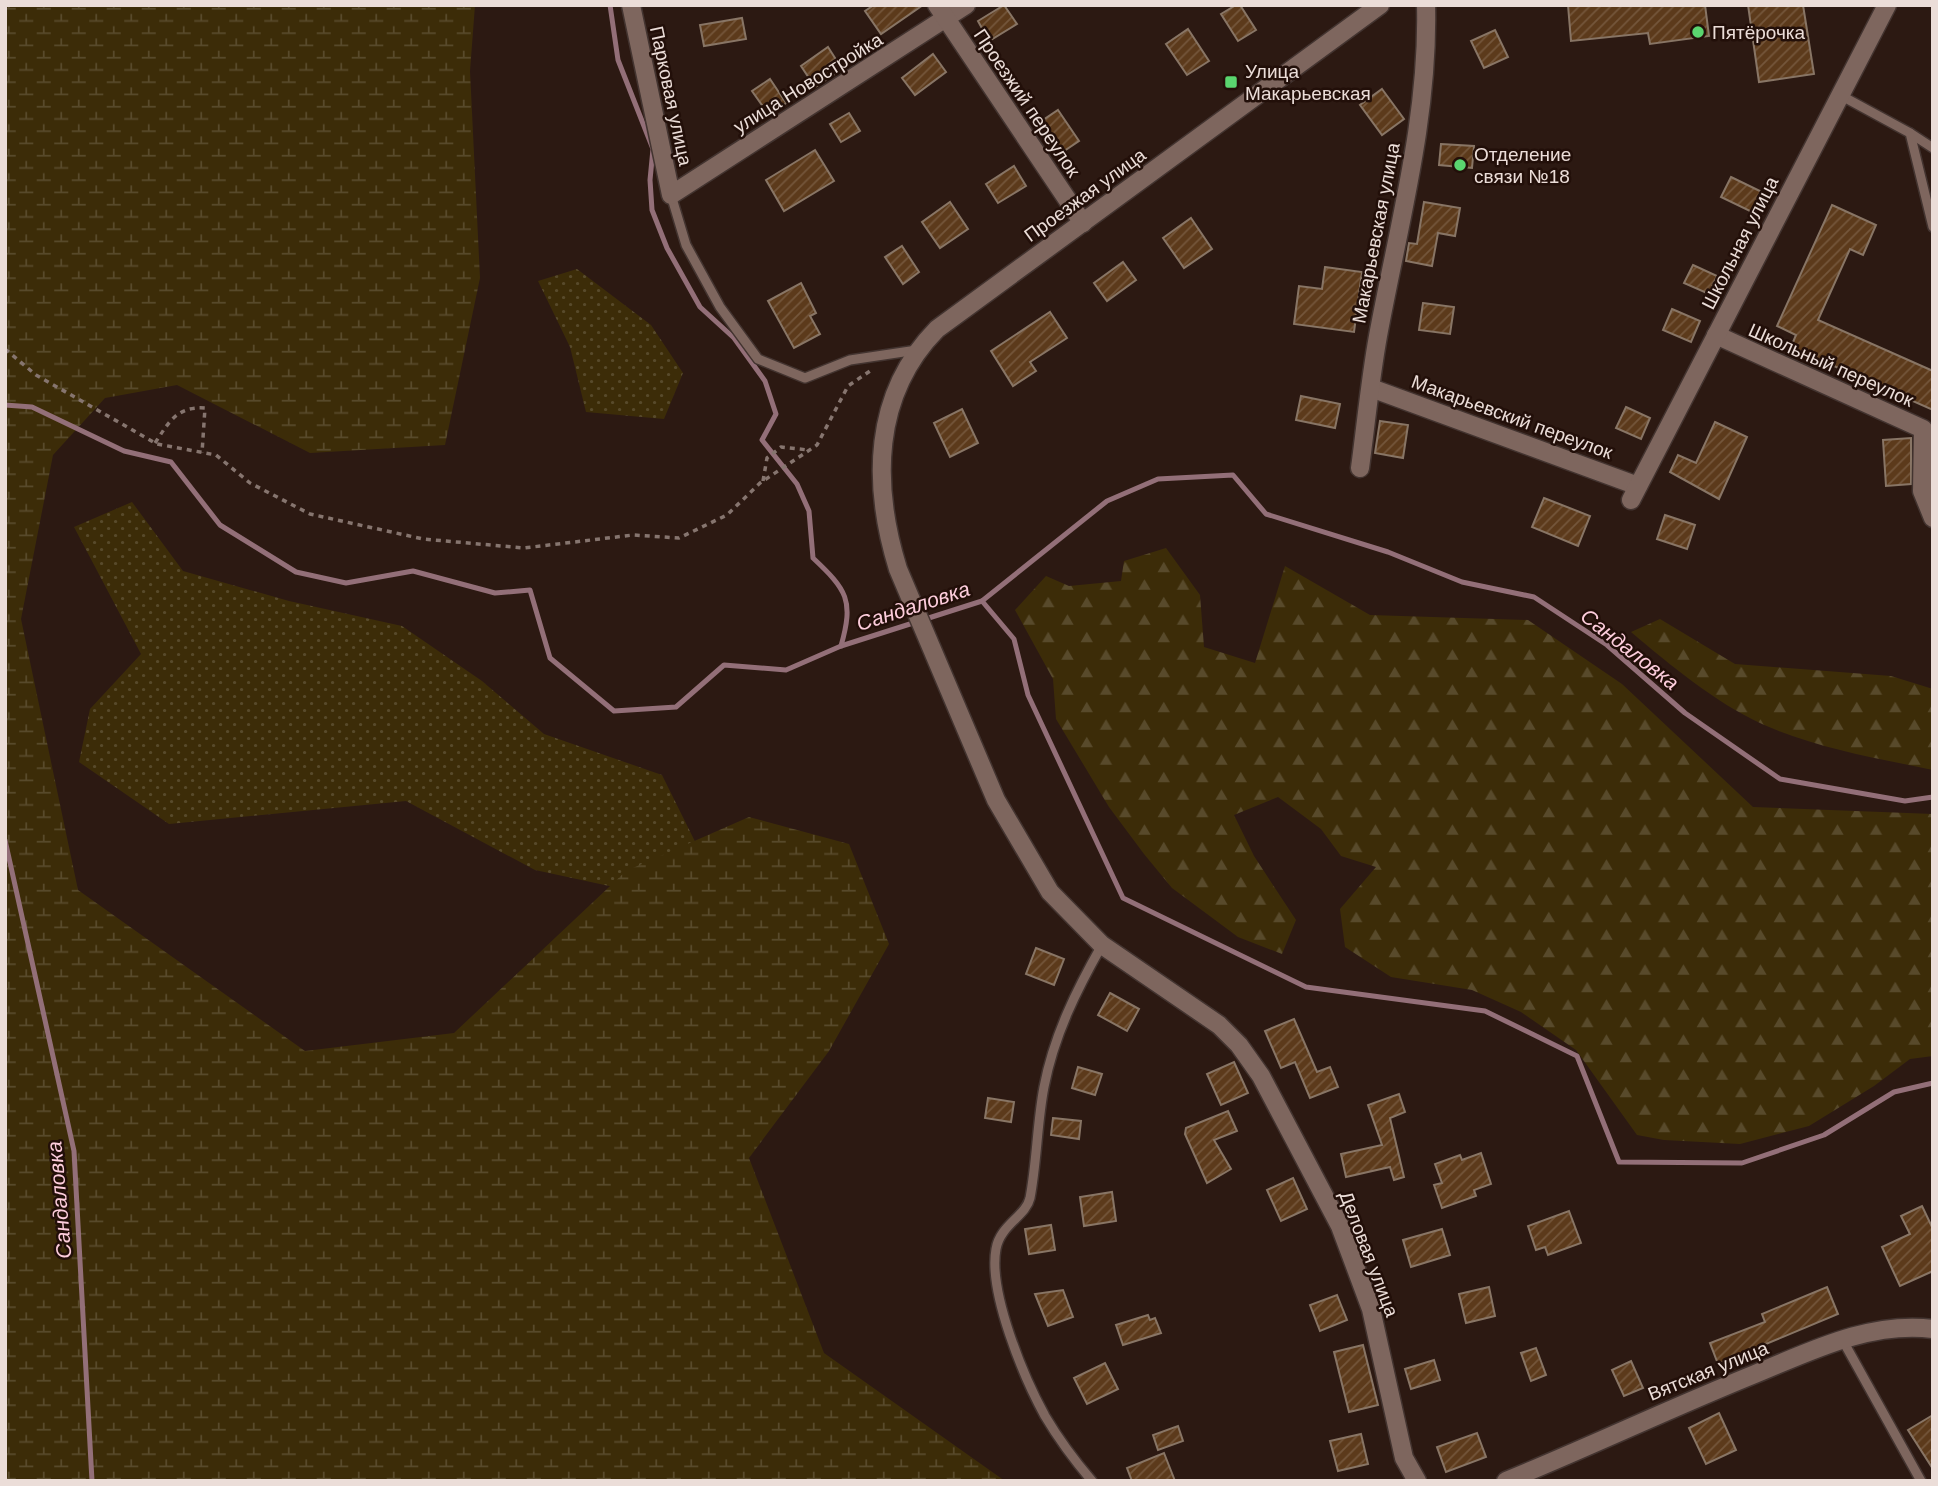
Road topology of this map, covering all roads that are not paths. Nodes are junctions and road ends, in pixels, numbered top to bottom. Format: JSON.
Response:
{"nodes":[{"id":1,"x":631,"y":5,"type":"edge"},
{"id":2,"x":966,"y":5,"type":"edge"},
{"id":3,"x":1380,"y":5,"type":"edge"},
{"id":4,"x":1426,"y":5,"type":"edge"},
{"id":5,"x":1887,"y":5,"type":"edge"},
{"id":6,"x":942,"y":12,"type":"edge"},
{"id":7,"x":1840,"y":95,"type":"junction"},
{"id":8,"x":1910,"y":133,"type":"junction"},
{"id":9,"x":1933,"y":148,"type":"edge"},
{"id":10,"x":671,"y":195,"type":"junction"},
{"id":11,"x":1083,"y":223,"type":"junction"},
{"id":12,"x":1933,"y":227,"type":"edge"},
{"id":13,"x":1716,"y":335,"type":"junction"},
{"id":14,"x":917,"y":349,"type":"junction"},
{"id":15,"x":1371,"y":388,"type":"junction"},
{"id":16,"x":1360,"y":468,"type":"dead end"},
{"id":17,"x":1634,"y":493,"type":"joint"},
{"id":18,"x":1933,"y":518,"type":"edge"},
{"id":19,"x":935,"y":662,"type":"joint"},
{"id":20,"x":1102,"y":944,"type":"junction"},
{"id":21,"x":1933,"y":1329,"type":"edge"},
{"id":22,"x":1842,"y":1339,"type":"junction"},
{"id":23,"x":1092,"y":1481,"type":"edge"},
{"id":24,"x":1417,"y":1481,"type":"edge"},
{"id":25,"x":1506,"y":1481,"type":"edge"},
{"id":26,"x":1921,"y":1481,"type":"edge"}],
"edges":[{"from":1,"to":10,"type":"street","name":"Парковая улица"},
{"from":2,"to":6,"type":"street","name":"улица Новостройка"},
{"from":3,"to":11,"type":"street","name":"Проезжая улица"},
{"from":4,"to":15,"type":"street","name":"Макарьевская улица"},
{"from":5,"to":7,"type":"street","name":"Школьная улица"},
{"from":6,"to":10,"type":"street","name":"улица Новостройка"},
{"from":6,"to":11,"type":"street","name":"Проезжий переулок"},
{"from":7,"to":8,"type":"lane"},
{"from":7,"to":13,"type":"street","name":"Школьная улица"},
{"from":8,"to":9,"type":"lane"},
{"from":8,"to":12,"type":"lane"},
{"from":10,"to":14,"type":"lane"},
{"from":11,"to":14,"type":"street","name":"Проезжая улица"},
{"from":13,"to":17,"type":"street","name":"Школьная улица"},
{"from":13,"to":18,"type":"street","name":"Школьный переулок"},
{"from":14,"to":19,"type":"street","name":"Проезжая улица"},
{"from":15,"to":16,"type":"street","name":"Макарьевская улица"},
{"from":15,"to":17,"type":"street","name":"Макарьевский переулок"},
{"from":19,"to":20,"type":"street","name":"Деловая улица"},
{"from":20,"to":23,"type":"lane"},
{"from":20,"to":24,"type":"street","name":"Деловая улица"},
{"from":21,"to":22,"type":"street","name":"Вятская улица"},
{"from":22,"to":25,"type":"street","name":"Вятская улица"},
{"from":22,"to":26,"type":"lane"}]}
